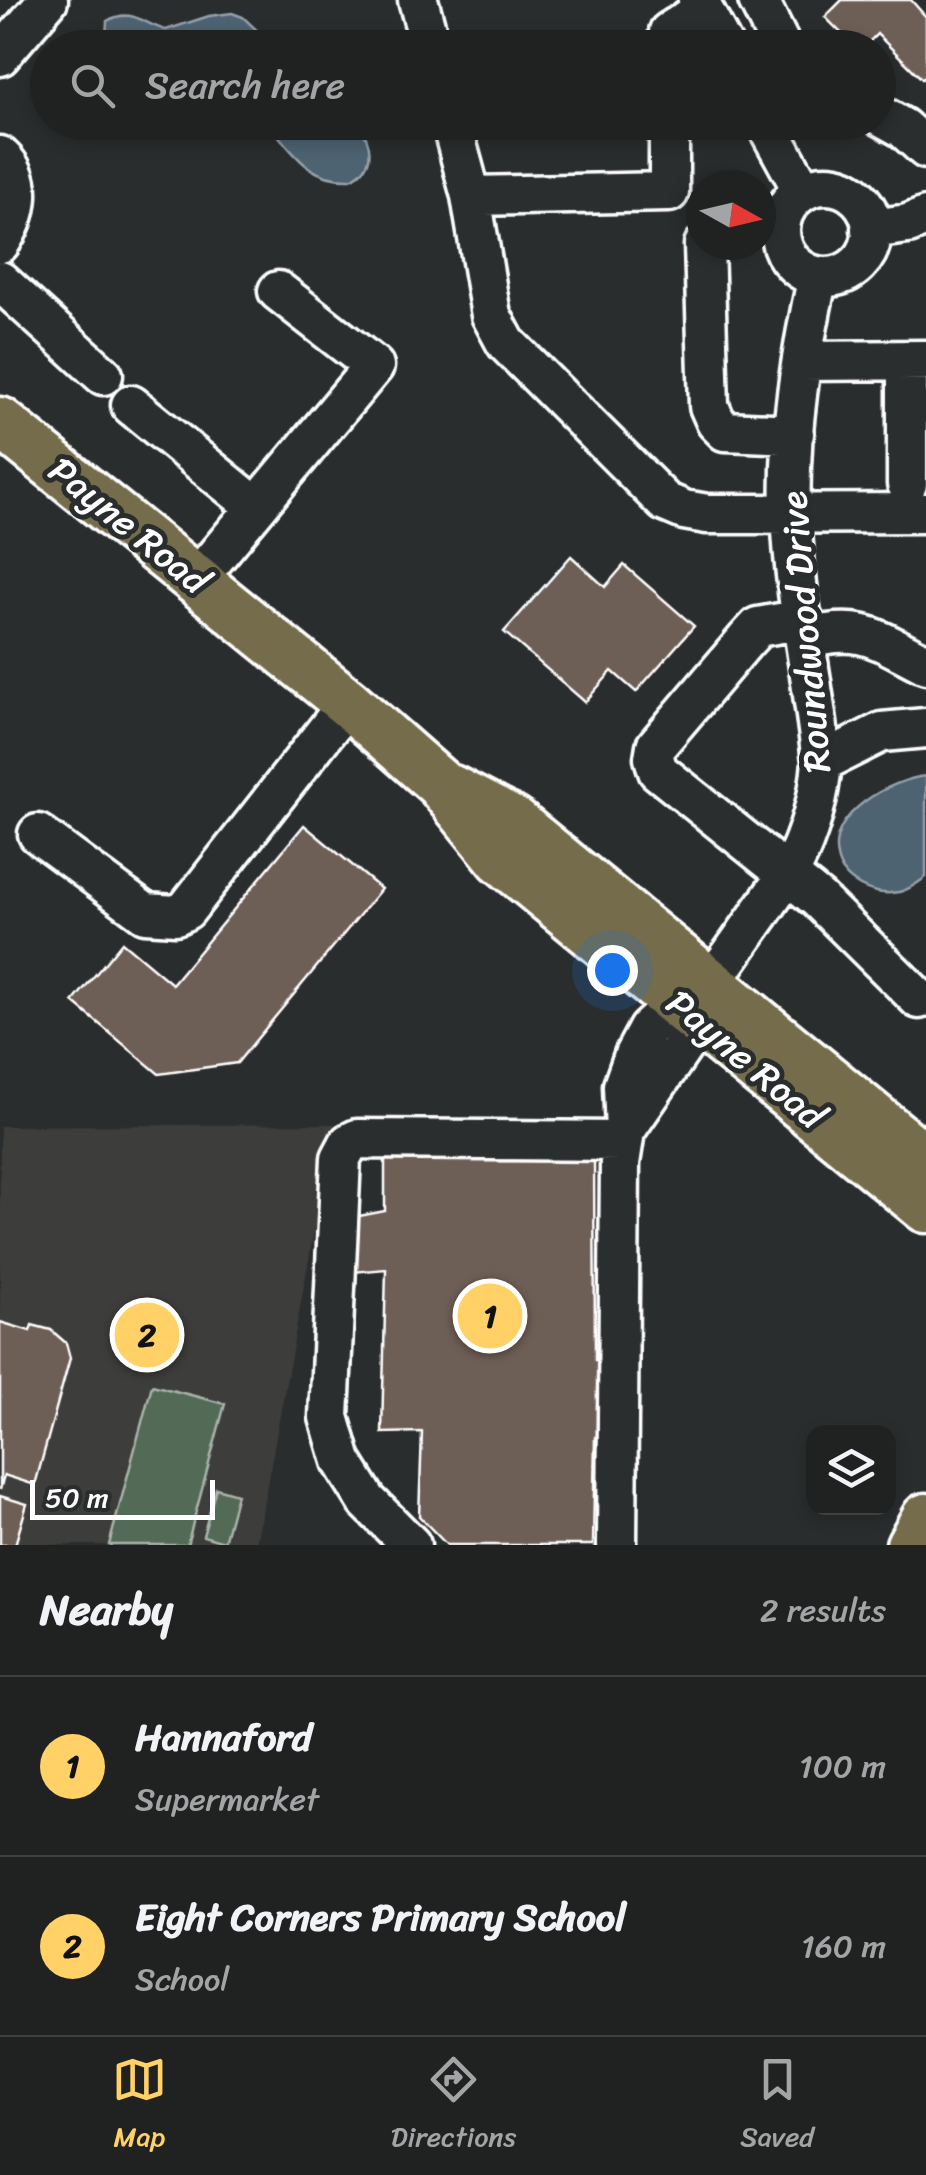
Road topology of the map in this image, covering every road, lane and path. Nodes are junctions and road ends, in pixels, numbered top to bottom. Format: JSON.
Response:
{"nodes":[{"id":1,"x":418,"y":0,"type":"edge"},
{"id":2,"x":758,"y":0,"type":"edge"},
{"id":3,"x":701,"y":5,"type":"edge"},
{"id":4,"x":29,"y":7,"type":"edge"},
{"id":5,"x":426,"y":30,"type":"edge"},
{"id":6,"x":672,"y":30,"type":"edge"},
{"id":7,"x":714,"y":30,"type":"edge"},
{"id":8,"x":773,"y":30,"type":"edge"},
{"id":9,"x":0,"y":56,"type":"edge"},
{"id":10,"x":896,"y":124,"type":"edge"},
{"id":11,"x":456,"y":140,"type":"edge"},
{"id":12,"x":669,"y":140,"type":"edge"},
{"id":13,"x":775,"y":140,"type":"edge"},
{"id":14,"x":926,"y":149,"type":"edge"},
{"id":15,"x":0,"y":156,"type":"edge"},
{"id":16,"x":669,"y":192,"type":"junction"},
{"id":17,"x":803,"y":192,"type":"junction"},
{"id":18,"x":471,"y":196,"type":"junction"},
{"id":19,"x":926,"y":217,"type":"edge"},
{"id":20,"x":776,"y":223,"type":"edge"},
{"id":21,"x":686,"y":227,"type":"edge"},
{"id":22,"x":872,"y":229,"type":"junction"},
{"id":23,"x":776,"y":237,"type":"edge"},
{"id":24,"x":0,"y":243,"type":"edge"},
{"id":25,"x":704,"y":260,"type":"edge"},
{"id":26,"x":818,"y":276,"type":"junction"},
{"id":27,"x":0,"y":282,"type":"edge"},
{"id":28,"x":278,"y":290,"type":"dead end"},
{"id":29,"x":916,"y":360,"type":"edge"},
{"id":30,"x":803,"y":361,"type":"junction"},
{"id":31,"x":103,"y":375,"type":"dead end"},
{"id":32,"x":131,"y":405,"type":"dead end"},
{"id":33,"x":0,"y":422,"type":"edge"},
{"id":34,"x":794,"y":434,"type":"junction"},
{"id":35,"x":916,"y":499,"type":"edge"},
{"id":36,"x":256,"y":508,"type":"junction"},
{"id":37,"x":791,"y":514,"type":"junction"},
{"id":38,"x":197,"y":579,"type":"junction"},
{"id":39,"x":804,"y":628,"type":"junction"},
{"id":40,"x":926,"y":664,"type":"edge"},
{"id":41,"x":348,"y":703,"type":"junction"},
{"id":42,"x":926,"y":728,"type":"edge"},
{"id":43,"x":822,"y":762,"type":"junction"},
{"id":44,"x":38,"y":834,"type":"dead end"},
{"id":45,"x":788,"y":874,"type":"junction"},
{"id":46,"x":701,"y":998,"type":"junction"},
{"id":47,"x":920,"y":1000,"type":"dead end"},
{"id":48,"x":624,"y":1136,"type":"junction"},
{"id":49,"x":926,"y":1160,"type":"edge"},
{"id":50,"x":926,"y":1208,"type":"edge"},
{"id":51,"x":926,"y":1518,"type":"edge"},
{"id":52,"x":411,"y":1545,"type":"edge"},
{"id":53,"x":617,"y":1545,"type":"edge"},
{"id":54,"x":911,"y":1545,"type":"edge"}],
"edges":[{"from":1,"to":5,"type":"street"},
{"from":2,"to":8,"type":"street"},
{"from":3,"to":6,"type":"street"},
{"from":3,"to":7,"type":"street"},
{"from":4,"to":9,"type":"street"},
{"from":10,"to":14,"type":"street"},
{"from":11,"to":18,"type":"street"},
{"from":12,"to":16,"type":"street"},
{"from":13,"to":17,"type":"street"},
{"from":15,"to":24,"type":"street"},
{"from":16,"to":18,"type":"street"},
{"from":16,"to":21,"type":"street"},
{"from":17,"to":20,"type":"street"},
{"from":17,"to":22,"type":"street"},
{"from":18,"to":37,"type":"street"},
{"from":19,"to":22,"type":"street"},
{"from":22,"to":26,"type":"street"},
{"from":23,"to":26,"type":"street"},
{"from":25,"to":34,"type":"street"},
{"from":26,"to":30,"type":"street","name":"Roundwood Drive"},
{"from":27,"to":31,"type":"street"},
{"from":28,"to":36,"type":"street"},
{"from":29,"to":30,"type":"street"},
{"from":29,"to":35,"type":"street"},
{"from":30,"to":34,"type":"street","name":"Roundwood Drive"},
{"from":32,"to":36,"type":"street"},
{"from":33,"to":38,"type":"main road","name":"Payne Road"},
{"from":34,"to":37,"type":"street","name":"Roundwood Drive"},
{"from":35,"to":37,"type":"street"},
{"from":36,"to":38,"type":"street"},
{"from":37,"to":39,"type":"street","name":"Roundwood Drive"},
{"from":38,"to":41,"type":"main road","name":"Payne Road"},
{"from":39,"to":40,"type":"street"},
{"from":39,"to":43,"type":"street","name":"Roundwood Drive"},
{"from":39,"to":45,"type":"street"},
{"from":41,"to":44,"type":"street"},
{"from":41,"to":46,"type":"main road","name":"Payne Road"},
{"from":42,"to":43,"type":"street"},
{"from":43,"to":45,"type":"street","name":"Roundwood Drive"},
{"from":45,"to":46,"type":"street","name":"Roundwood Drive"},
{"from":45,"to":47,"type":"street"},
{"from":46,"to":48,"type":"street","name":"Roundwood Drive"},
{"from":46,"to":49,"type":"main road","name":"Payne Road"},
{"from":46,"to":50,"type":"main road","name":"Payne Road"},
{"from":48,"to":52,"type":"street"},
{"from":48,"to":53,"type":"street"},
{"from":51,"to":54,"type":"main road"}]}
